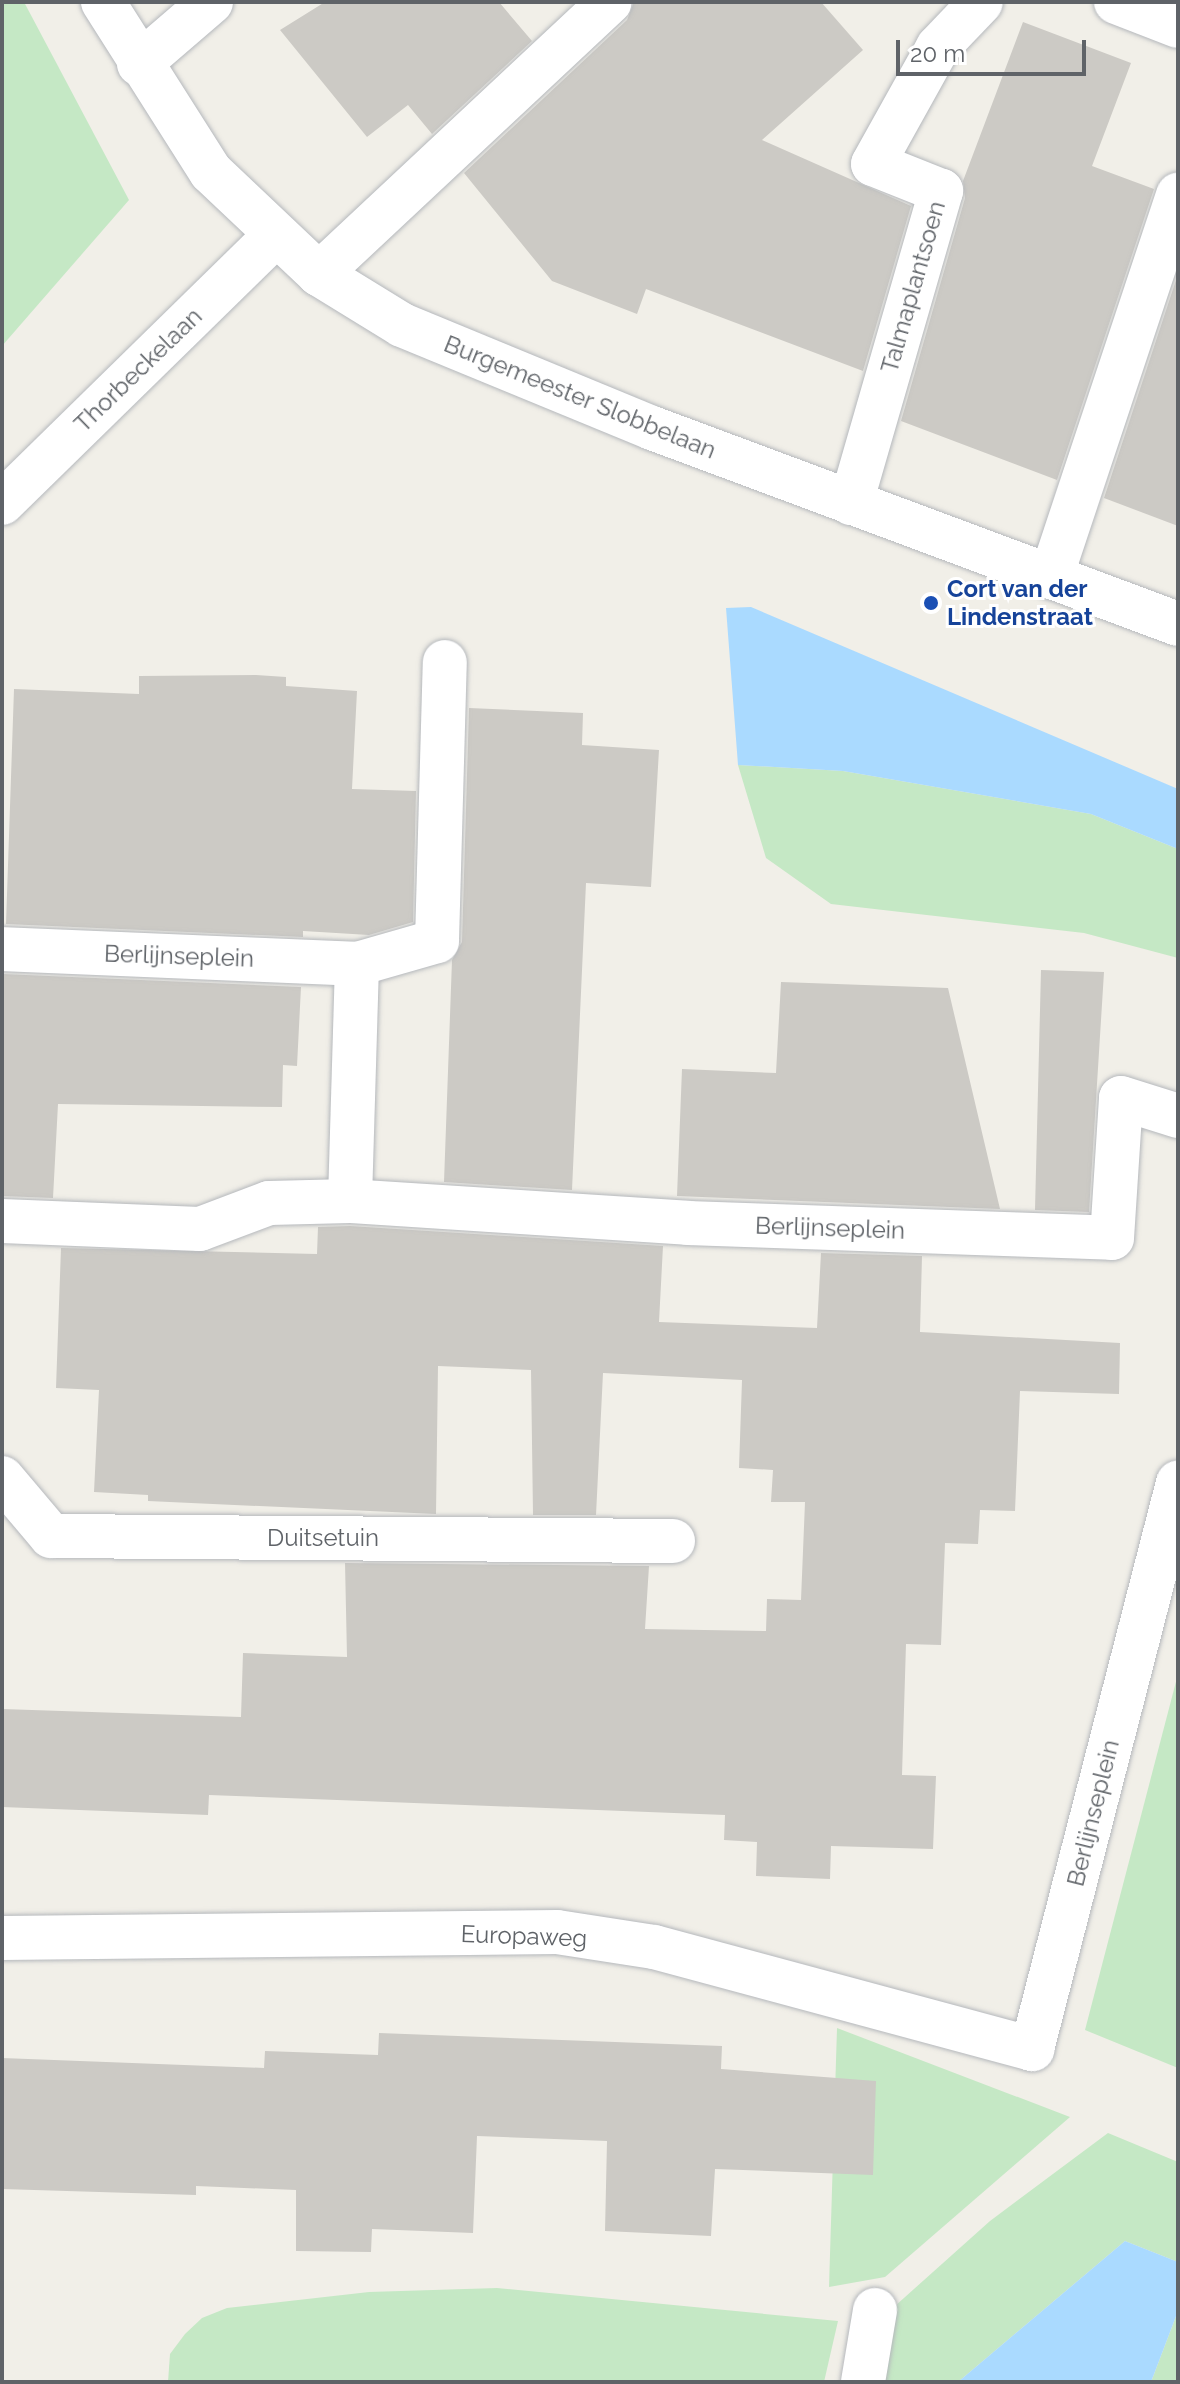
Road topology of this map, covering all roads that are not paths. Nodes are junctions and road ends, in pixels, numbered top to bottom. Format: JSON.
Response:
{"nodes":[{"id":1,"x":103,"y":2,"type":"edge"},
{"id":2,"x":211,"y":2,"type":"edge"},
{"id":3,"x":610,"y":2,"type":"edge"},
{"id":4,"x":981,"y":2,"type":"edge"},
{"id":5,"x":1116,"y":2,"type":"edge"},
{"id":6,"x":1178,"y":26,"type":"edge"},
{"id":7,"x":139,"y":64,"type":"junction"},
{"id":8,"x":1178,"y":195,"type":"edge"},
{"id":9,"x":274,"y":237,"type":"junction"},
{"id":10,"x":319,"y":274,"type":"junction"},
{"id":11,"x":2,"y":503,"type":"edge"},
{"id":12,"x":851,"y":503,"type":"junction"},
{"id":13,"x":1051,"y":577,"type":"junction"},
{"id":14,"x":1178,"y":624,"type":"edge"},
{"id":15,"x":445,"y":662,"type":"dead end"},
{"id":16,"x":2,"y":949,"type":"edge"},
{"id":17,"x":357,"y":964,"type":"junction"},
{"id":18,"x":1178,"y":1116,"type":"edge"},
{"id":19,"x":350,"y":1201,"type":"junction"},
{"id":20,"x":2,"y":1221,"type":"edge"},
{"id":21,"x":2,"y":1478,"type":"edge"},
{"id":22,"x":1178,"y":1483,"type":"edge"},
{"id":23,"x":673,"y":1541,"type":"dead end"},
{"id":24,"x":2,"y":1938,"type":"edge"},
{"id":25,"x":1032,"y":2049,"type":"joint"},
{"id":26,"x":875,"y":2310,"type":"dead end"},
{"id":27,"x":863,"y":2382,"type":"edge"}],
"edges":[{"from":1,"to":7,"type":"street","name":"Burgemeester Slobbelaan"},
{"from":2,"to":7,"type":"street"},
{"from":3,"to":10,"type":"street"},
{"from":4,"to":12,"type":"street","name":"Talmaplantsoen"},
{"from":5,"to":6,"type":"street"},
{"from":7,"to":9,"type":"street","name":"Burgemeester Slobbelaan"},
{"from":8,"to":13,"type":"street"},
{"from":9,"to":10,"type":"street","name":"Burgemeester Slobbelaan"},
{"from":9,"to":11,"type":"street","name":"Thorbeckelaan"},
{"from":10,"to":12,"type":"street","name":"Burgemeester Slobbelaan"},
{"from":12,"to":13,"type":"street","name":"Burgemeester Slobbelaan"},
{"from":13,"to":14,"type":"street","name":"Burgemeester Slobbelaan"},
{"from":15,"to":17,"type":"street","name":"Berlijnseplein"},
{"from":16,"to":17,"type":"street","name":"Berlijnseplein"},
{"from":17,"to":19,"type":"street"},
{"from":18,"to":19,"type":"street","name":"Berlijnseplein"},
{"from":19,"to":20,"type":"street","name":"Berlijnseplein"},
{"from":21,"to":23,"type":"street","name":"Duitsetuin"},
{"from":22,"to":25,"type":"street","name":"Berlijnseplein"},
{"from":24,"to":25,"type":"street","name":"Europaweg"},
{"from":26,"to":27,"type":"street"}]}
